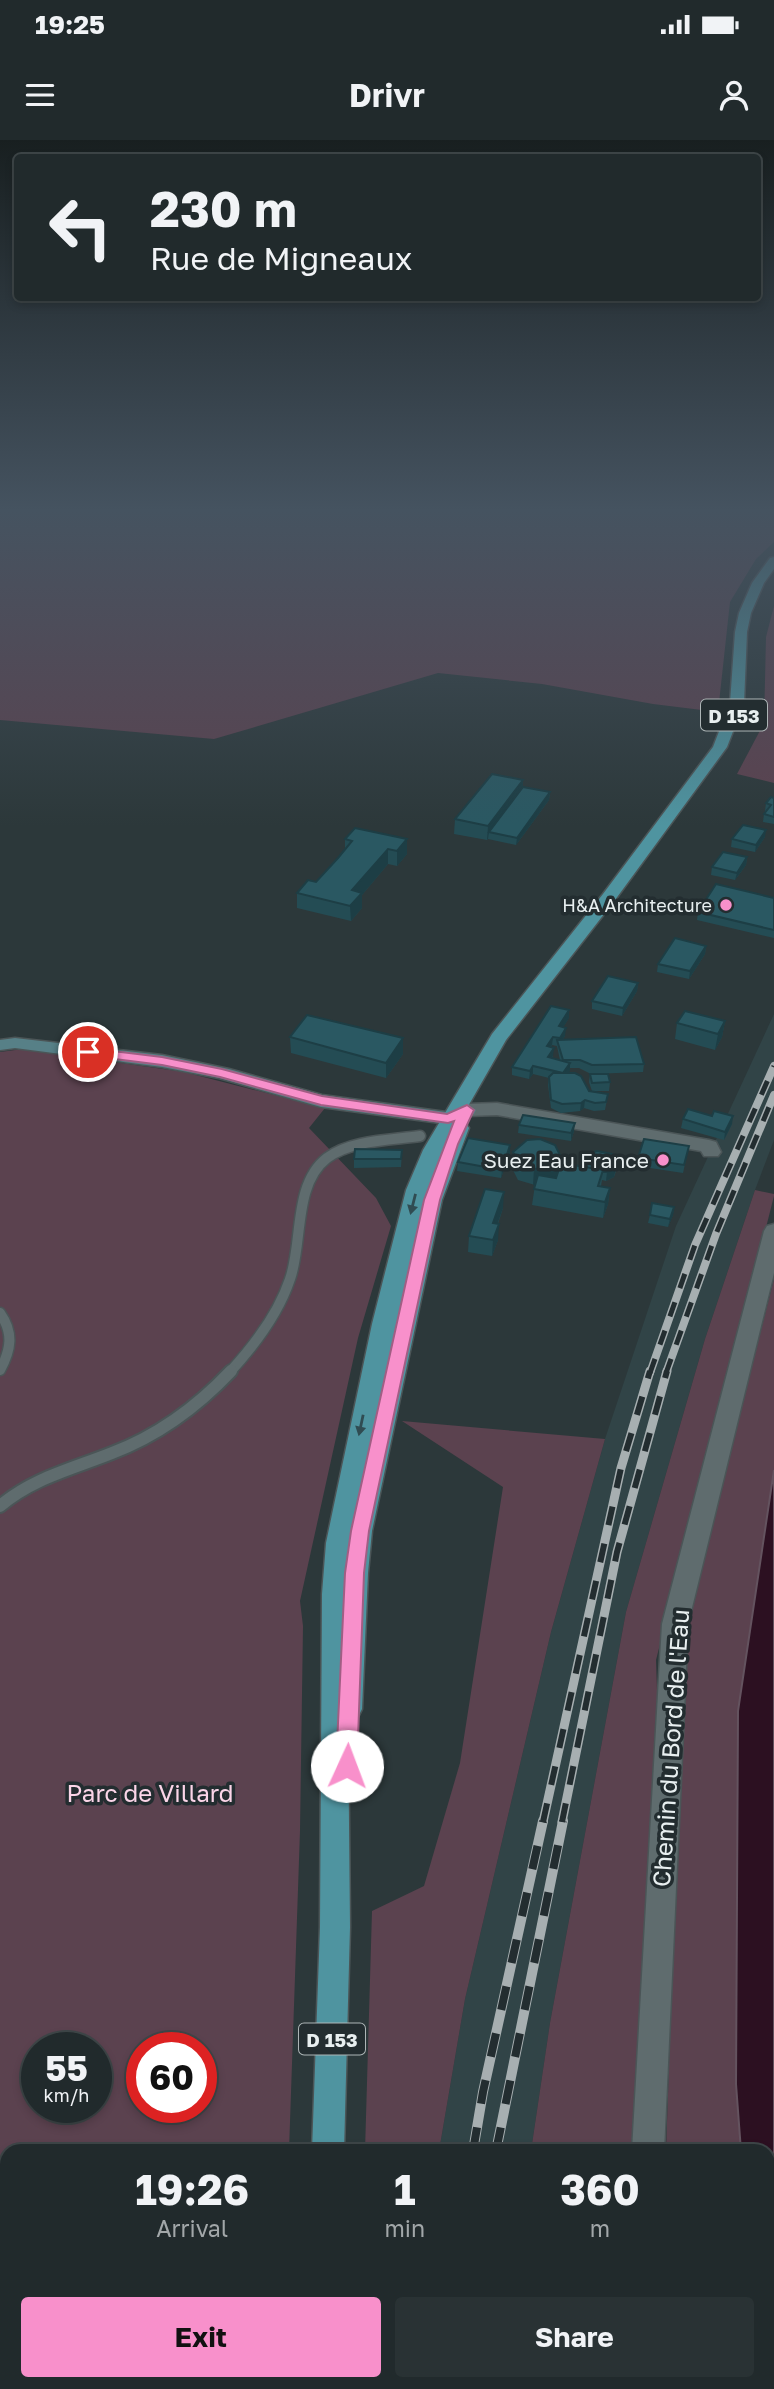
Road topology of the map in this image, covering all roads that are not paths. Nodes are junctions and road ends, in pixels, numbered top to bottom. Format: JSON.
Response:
{"nodes":[{"id":1,"x":744,"y":616,"type":"edge"},
{"id":2,"x":0,"y":1045,"type":"edge"},
{"id":3,"x":458,"y":1114,"type":"junction"},
{"id":4,"x":420,"y":1136,"type":"dead end"},
{"id":5,"x":711,"y":1152,"type":"dead end"},
{"id":6,"x":774,"y":1231,"type":"edge"},
{"id":7,"x":0,"y":1313,"type":"edge"},
{"id":8,"x":0,"y":1370,"type":"edge"},
{"id":9,"x":0,"y":1506,"type":"edge"},
{"id":10,"x":328,"y":2144,"type":"edge"},
{"id":11,"x":648,"y":2144,"type":"edge"}],
"edges":[{"from":1,"to":3,"type":"main road","number":"D 153"},
{"from":2,"to":3,"type":"street"},
{"from":3,"to":5,"type":"street"},
{"from":3,"to":10,"type":"main road","number":"D 153"},
{"from":4,"to":9,"type":"lane"},
{"from":6,"to":11,"type":"street","name":"Chemin du Bord de l'Eau"},
{"from":7,"to":8,"type":"lane"}]}
